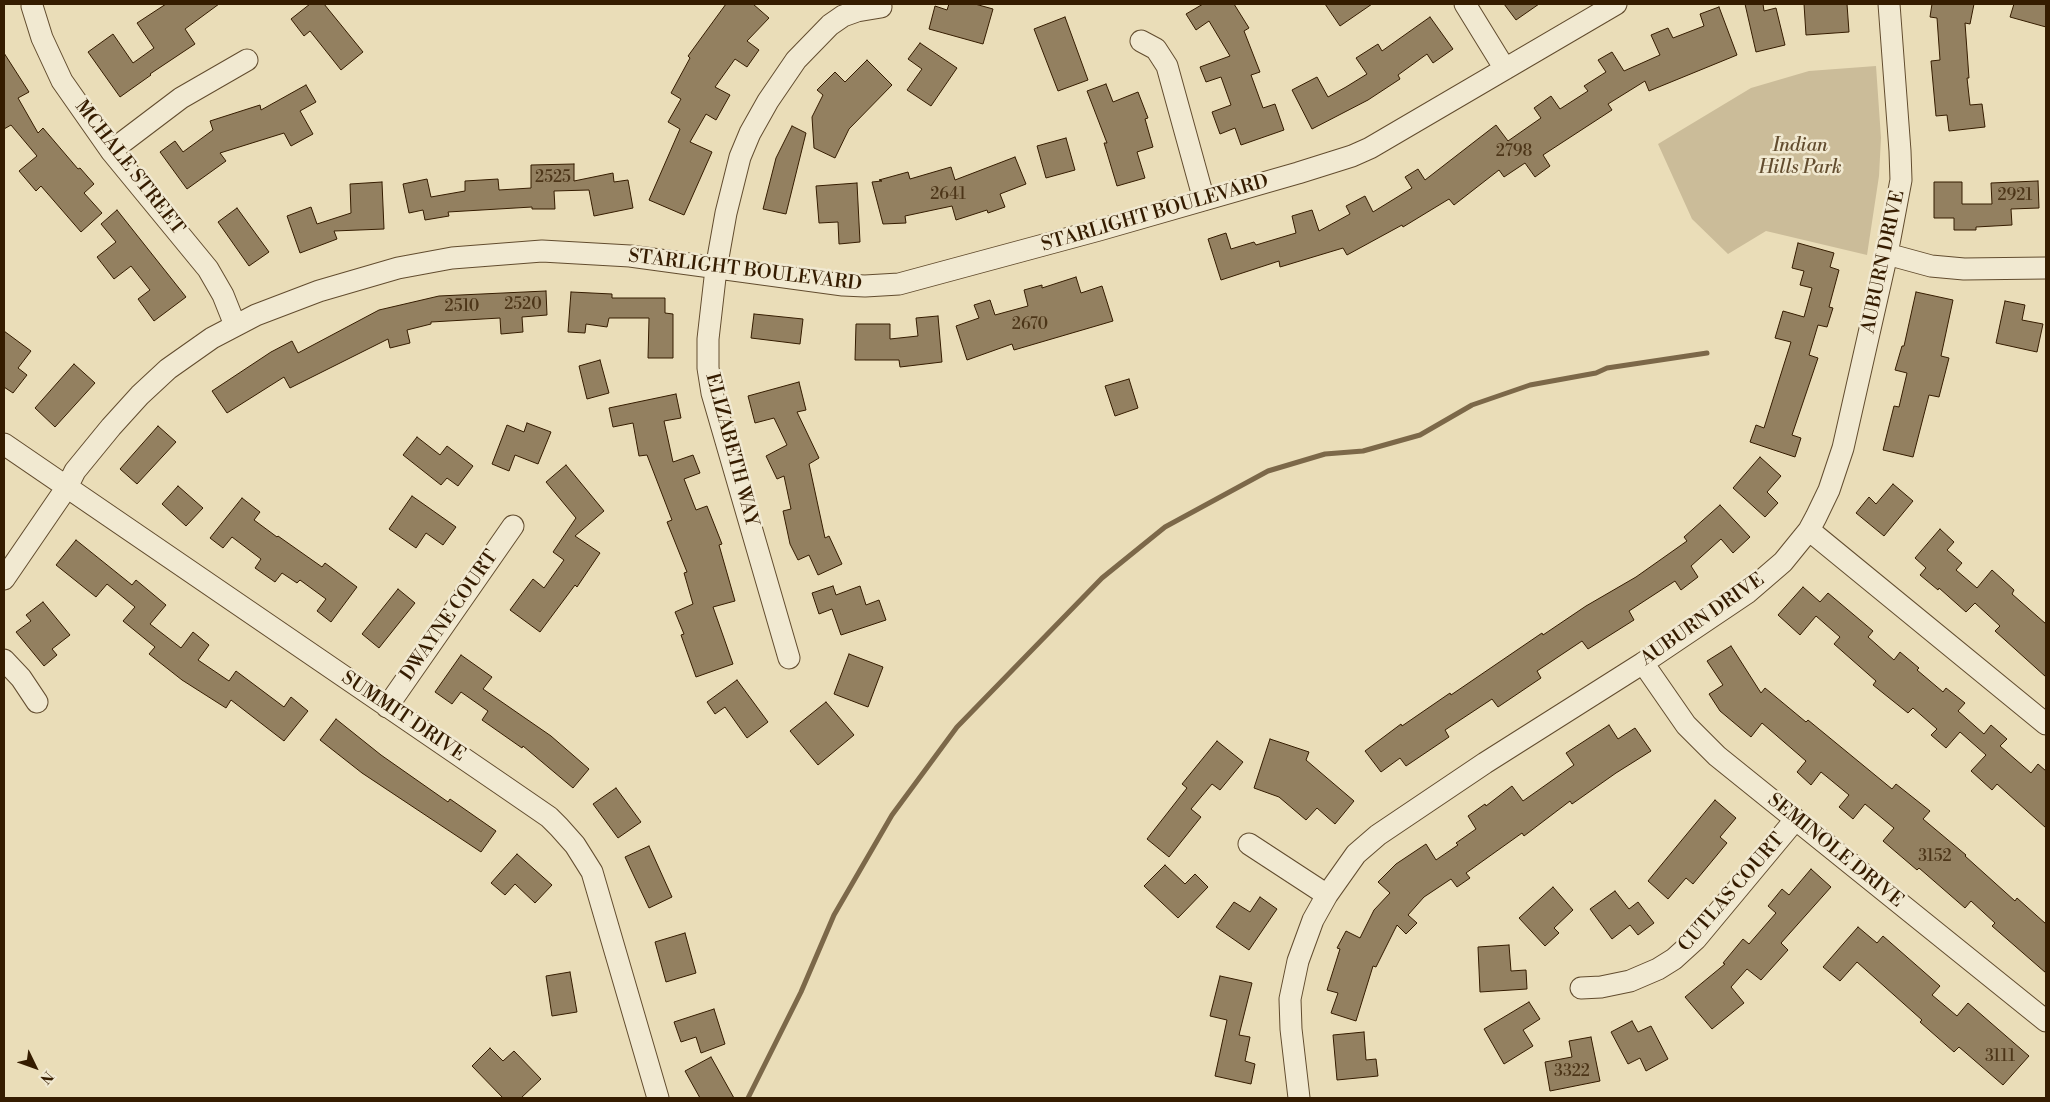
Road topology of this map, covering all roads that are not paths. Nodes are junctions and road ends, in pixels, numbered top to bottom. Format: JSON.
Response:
{"nodes":[{"id":1,"x":1464,"y":4,"type":"edge"},
{"id":2,"x":1616,"y":4,"type":"edge"},
{"id":3,"x":1889,"y":4,"type":"edge"},
{"id":4,"x":32,"y":6,"type":"dead end"},
{"id":5,"x":881,"y":7,"type":"dead end"},
{"id":6,"x":1141,"y":42,"type":"dead end"},
{"id":7,"x":247,"y":60,"type":"dead end"},
{"id":8,"x":1505,"y":69,"type":"junction"},
{"id":9,"x":111,"y":150,"type":"junction"},
{"id":10,"x":1204,"y":200,"type":"junction"},
{"id":11,"x":1887,"y":254,"type":"junction"},
{"id":12,"x":2046,"y":268,"type":"edge"},
{"id":13,"x":716,"y":269,"type":"junction"},
{"id":14,"x":235,"y":325,"type":"junction"},
{"id":15,"x":4,"y":444,"type":"edge"},
{"id":16,"x":68,"y":487,"type":"junction"},
{"id":17,"x":512,"y":526,"type":"dead end"},
{"id":18,"x":1808,"y":530,"type":"junction"},
{"id":19,"x":4,"y":579,"type":"edge"},
{"id":20,"x":789,"y":658,"type":"dead end"},
{"id":21,"x":4,"y":660,"type":"edge"},
{"id":22,"x":1643,"y":663,"type":"junction"},
{"id":23,"x":37,"y":702,"type":"dead end"},
{"id":24,"x":387,"y":707,"type":"junction"},
{"id":25,"x":2046,"y":724,"type":"edge"},
{"id":26,"x":1795,"y":820,"type":"junction"},
{"id":27,"x":1249,"y":844,"type":"dead end"},
{"id":28,"x":1327,"y":895,"type":"junction"},
{"id":29,"x":1581,"y":988,"type":"dead end"},
{"id":30,"x":2046,"y":1021,"type":"edge"},
{"id":31,"x":658,"y":1098,"type":"edge"},
{"id":32,"x":1299,"y":1098,"type":"edge"}],
"edges":[{"from":1,"to":8,"type":"street"},
{"from":2,"to":8,"type":"street","name":"STARLIGHT BOULEVARD"},
{"from":3,"to":11,"type":"street","name":"AUBURN DRIVE"},
{"from":4,"to":9,"type":"street","name":"MCHALE STREET"},
{"from":5,"to":13,"type":"street","name":"ELIZABETH WAY"},
{"from":6,"to":10,"type":"street"},
{"from":7,"to":9,"type":"street"},
{"from":8,"to":10,"type":"street","name":"STARLIGHT BOULEVARD"},
{"from":9,"to":14,"type":"street","name":"MCHALE STREET"},
{"from":10,"to":13,"type":"street","name":"STARLIGHT BOULEVARD"},
{"from":11,"to":12,"type":"street"},
{"from":11,"to":18,"type":"street","name":"AUBURN DRIVE"},
{"from":13,"to":14,"type":"street","name":"STARLIGHT BOULEVARD"},
{"from":13,"to":20,"type":"street","name":"ELIZABETH WAY"},
{"from":14,"to":16,"type":"street","name":"STARLIGHT BOULEVARD"},
{"from":15,"to":16,"type":"street","name":"SUMMIT DRIVE"},
{"from":16,"to":19,"type":"street","name":"STARLIGHT BOULEVARD"},
{"from":16,"to":24,"type":"street","name":"SUMMIT DRIVE"},
{"from":17,"to":24,"type":"street","name":"DWAYNE COURT"},
{"from":18,"to":22,"type":"street","name":"AUBURN DRIVE"},
{"from":18,"to":25,"type":"street"},
{"from":21,"to":23,"type":"street"},
{"from":22,"to":26,"type":"street","name":"SEMINOLE DRIVE"},
{"from":22,"to":28,"type":"street","name":"AUBURN DRIVE"},
{"from":24,"to":31,"type":"street","name":"SUMMIT DRIVE"},
{"from":26,"to":29,"type":"street","name":"CUTLAS COURT"},
{"from":26,"to":30,"type":"street","name":"SEMINOLE DRIVE"},
{"from":27,"to":28,"type":"street"},
{"from":28,"to":32,"type":"street","name":"AUBURN DRIVE"}]}
